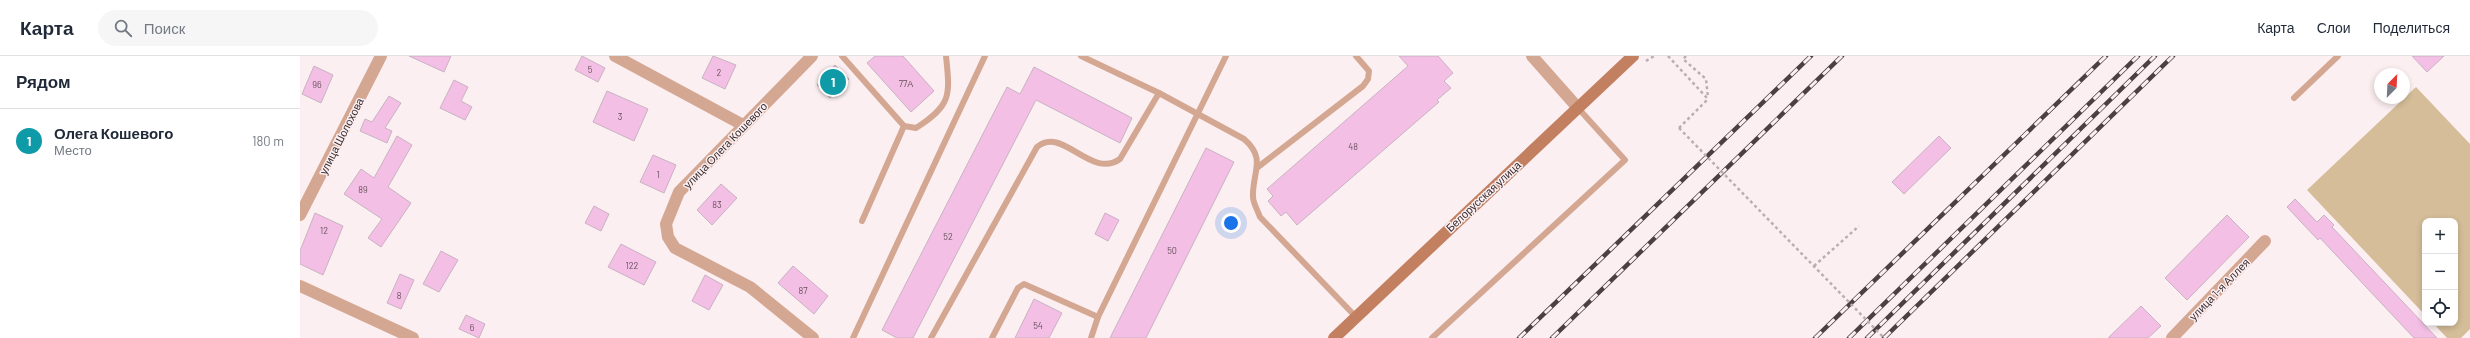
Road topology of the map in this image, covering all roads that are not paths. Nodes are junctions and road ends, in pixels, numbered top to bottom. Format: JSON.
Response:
{"nodes":[{"id":1,"x":381,"y":56,"type":"edge"},
{"id":2,"x":615,"y":56,"type":"edge"},
{"id":3,"x":812,"y":56,"type":"edge"},
{"id":4,"x":842,"y":56,"type":"edge"},
{"id":5,"x":946,"y":56,"type":"edge"},
{"id":6,"x":985,"y":56,"type":"edge"},
{"id":7,"x":1081,"y":56,"type":"edge"},
{"id":8,"x":1226,"y":56,"type":"edge"},
{"id":9,"x":1356,"y":56,"type":"edge"},
{"id":10,"x":1532,"y":56,"type":"edge"},
{"id":11,"x":1633,"y":56,"type":"edge"},
{"id":12,"x":2338,"y":56,"type":"edge"},
{"id":13,"x":1159,"y":93,"type":"junction"},
{"id":14,"x":2294,"y":98,"type":"dead end"},
{"id":15,"x":1578,"y":108,"type":"junction"},
{"id":16,"x":1199,"y":114,"type":"junction"},
{"id":17,"x":743,"y":125,"type":"junction"},
{"id":18,"x":904,"y":126,"type":"junction"},
{"id":19,"x":1258,"y":167,"type":"junction"},
{"id":20,"x":300,"y":215,"type":"edge"},
{"id":21,"x":862,"y":221,"type":"dead end"},
{"id":22,"x":2265,"y":241,"type":"dead end"},
{"id":23,"x":300,"y":286,"type":"edge"},
{"id":24,"x":1098,"y":317,"type":"junction"},
{"id":25,"x":1356,"y":318,"type":"junction"},
{"id":26,"x":413,"y":338,"type":"edge"},
{"id":27,"x":813,"y":338,"type":"edge"},
{"id":28,"x":853,"y":338,"type":"edge"},
{"id":29,"x":931,"y":338,"type":"edge"},
{"id":30,"x":992,"y":338,"type":"edge"},
{"id":31,"x":1091,"y":338,"type":"edge"},
{"id":32,"x":1334,"y":338,"type":"edge"},
{"id":33,"x":1432,"y":338,"type":"edge"},
{"id":34,"x":2172,"y":338,"type":"edge"}],
"edges":[{"from":1,"to":20,"type":"street","name":"улица Шолохова"},
{"from":2,"to":17,"type":"street"},
{"from":3,"to":17,"type":"street","name":"улица Олега Кошевого"},
{"from":4,"to":18,"type":"lane"},
{"from":5,"to":18,"type":"lane"},
{"from":6,"to":28,"type":"lane"},
{"from":7,"to":13,"type":"lane"},
{"from":8,"to":16,"type":"lane"},
{"from":9,"to":19,"type":"lane"},
{"from":10,"to":15,"type":"street"},
{"from":11,"to":15,"type":"main road","name":"Белорусская улица"},
{"from":12,"to":14,"type":"lane"},
{"from":13,"to":16,"type":"lane"},
{"from":13,"to":29,"type":"lane"},
{"from":15,"to":25,"type":"main road","name":"Белорусская улица"},
{"from":15,"to":33,"type":"lane"},
{"from":16,"to":19,"type":"lane"},
{"from":16,"to":24,"type":"lane"},
{"from":17,"to":27,"type":"street","name":"улица Олега Кошевого"},
{"from":18,"to":21,"type":"lane"},
{"from":19,"to":25,"type":"lane"},
{"from":22,"to":34,"type":"street","name":"улица 1-я Аллея"},
{"from":23,"to":26,"type":"street"},
{"from":24,"to":30,"type":"lane"},
{"from":24,"to":31,"type":"lane"},
{"from":25,"to":32,"type":"main road","name":"Белорусская улица"}]}
